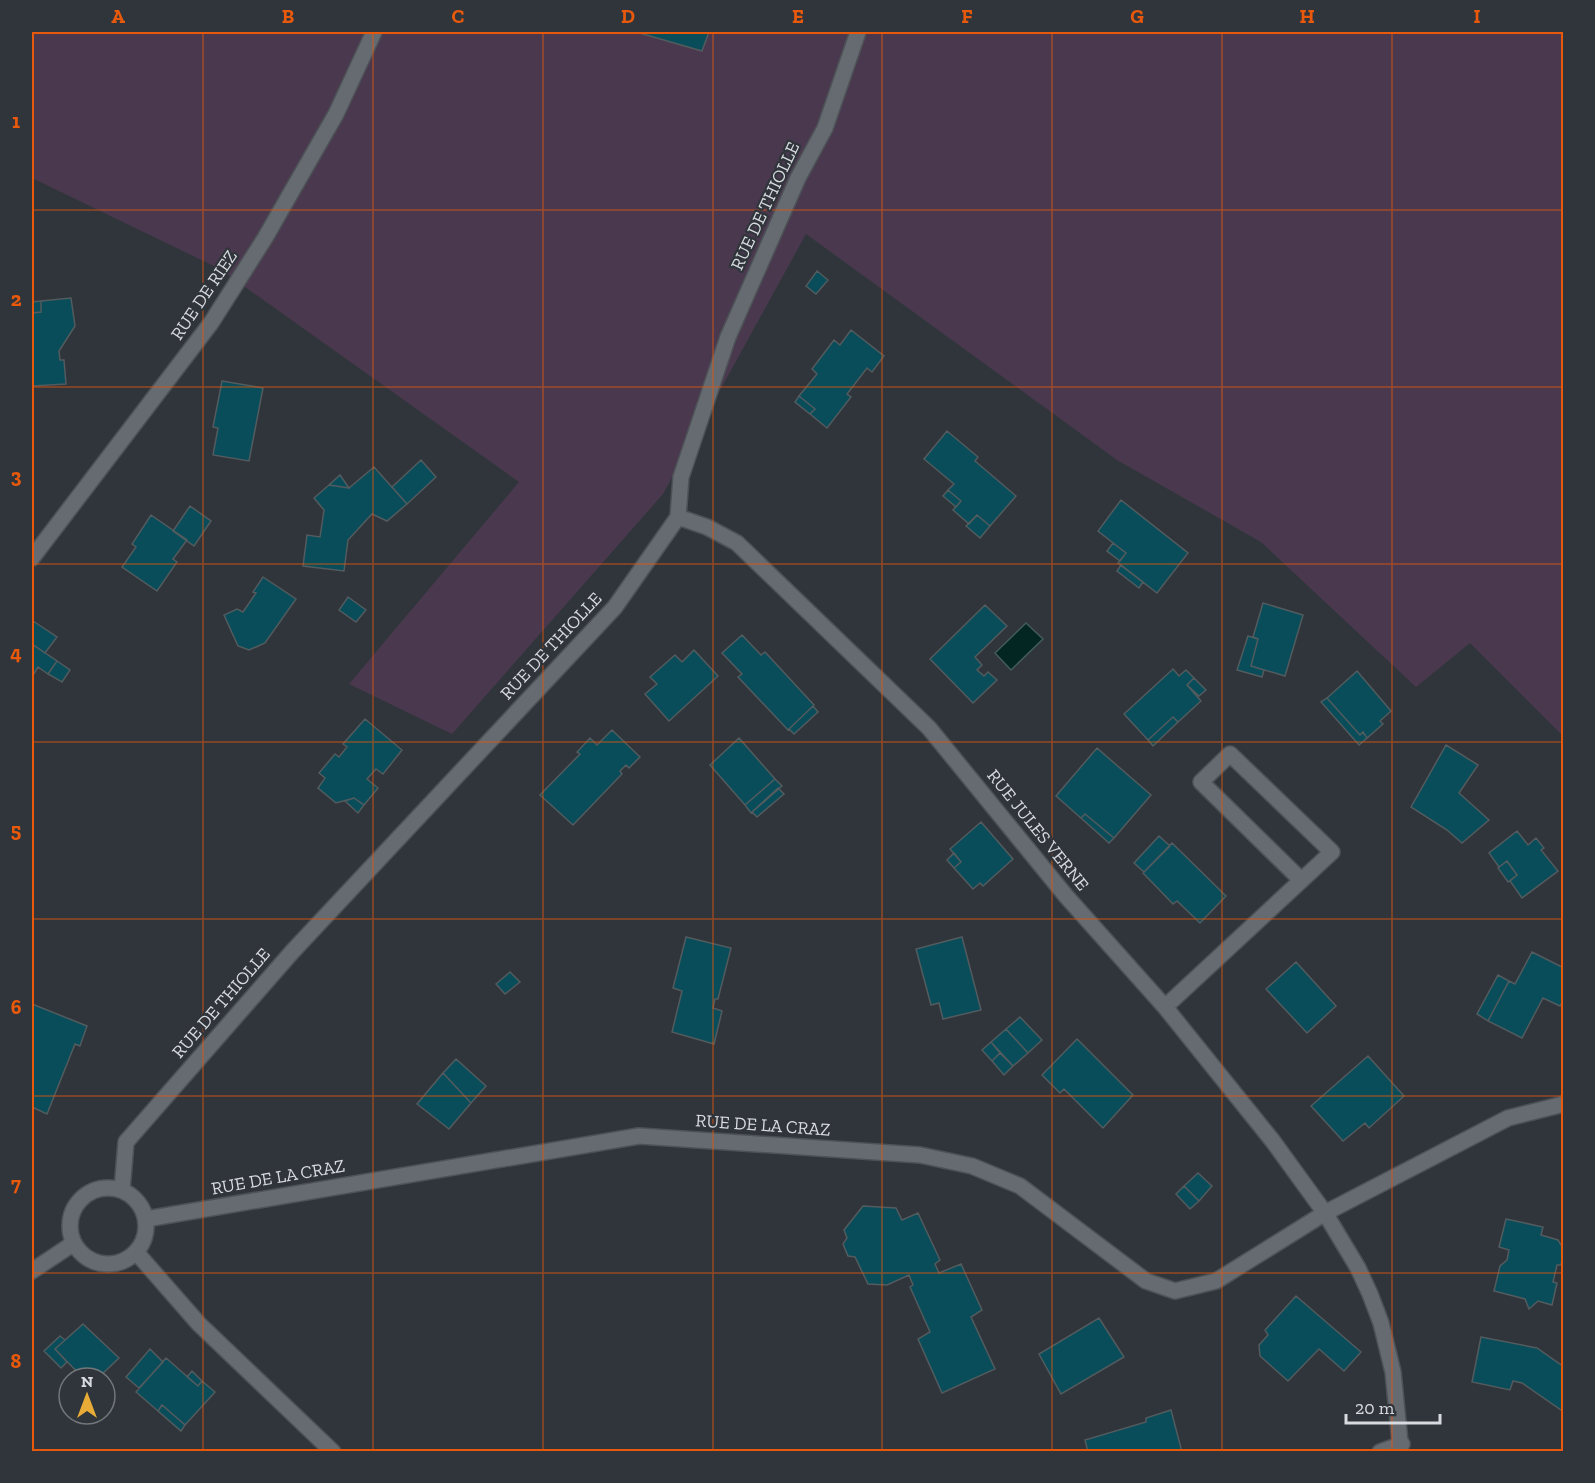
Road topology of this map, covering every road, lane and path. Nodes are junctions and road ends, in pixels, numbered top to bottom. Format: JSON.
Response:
{"nodes":[{"id":1,"x":374,"y":32,"type":"edge"},
{"id":2,"x":858,"y":32,"type":"edge"},
{"id":3,"x":678,"y":517,"type":"junction"},
{"id":4,"x":32,"y":558,"type":"edge"},
{"id":5,"x":1301,"y":880,"type":"junction"},
{"id":6,"x":1165,"y":1006,"type":"junction"},
{"id":7,"x":1563,"y":1104,"type":"edge"},
{"id":8,"x":122,"y":1190,"type":"junction"},
{"id":9,"x":1325,"y":1213,"type":"junction"},
{"id":10,"x":146,"y":1220,"type":"junction"},
{"id":11,"x":74,"y":1243,"type":"junction"},
{"id":12,"x":136,"y":1252,"type":"junction"},
{"id":13,"x":32,"y":1271,"type":"edge"},
{"id":14,"x":1402,"y":1448,"type":"edge"},
{"id":15,"x":333,"y":1452,"type":"edge"},
{"id":16,"x":1380,"y":1452,"type":"edge"}],
"edges":[{"from":1,"to":4,"type":"street","name":"RUE DE RIEZ"},
{"from":2,"to":3,"type":"street","name":"RUE DE THIOLLE"},
{"from":3,"to":6,"type":"street","name":"RUE JULES VERNE"},
{"from":3,"to":8,"type":"street","name":"RUE DE THIOLLE"},
{"from":5,"to":5,"type":"street"},
{"from":5,"to":6,"type":"street"},
{"from":6,"to":9,"type":"street","name":"RUE JULES VERNE"},
{"from":7,"to":9,"type":"street","name":"RUE DE LA CRAZ"},
{"from":8,"to":10,"type":"street"},
{"from":8,"to":11,"type":"street"},
{"from":9,"to":10,"type":"street","name":"RUE DE LA CRAZ"},
{"from":9,"to":14,"type":"street","name":"RUE JULES VERNE"},
{"from":10,"to":12,"type":"street"},
{"from":11,"to":12,"type":"street"},
{"from":11,"to":13,"type":"street"},
{"from":12,"to":15,"type":"street"},
{"from":14,"to":16,"type":"street"}]}
